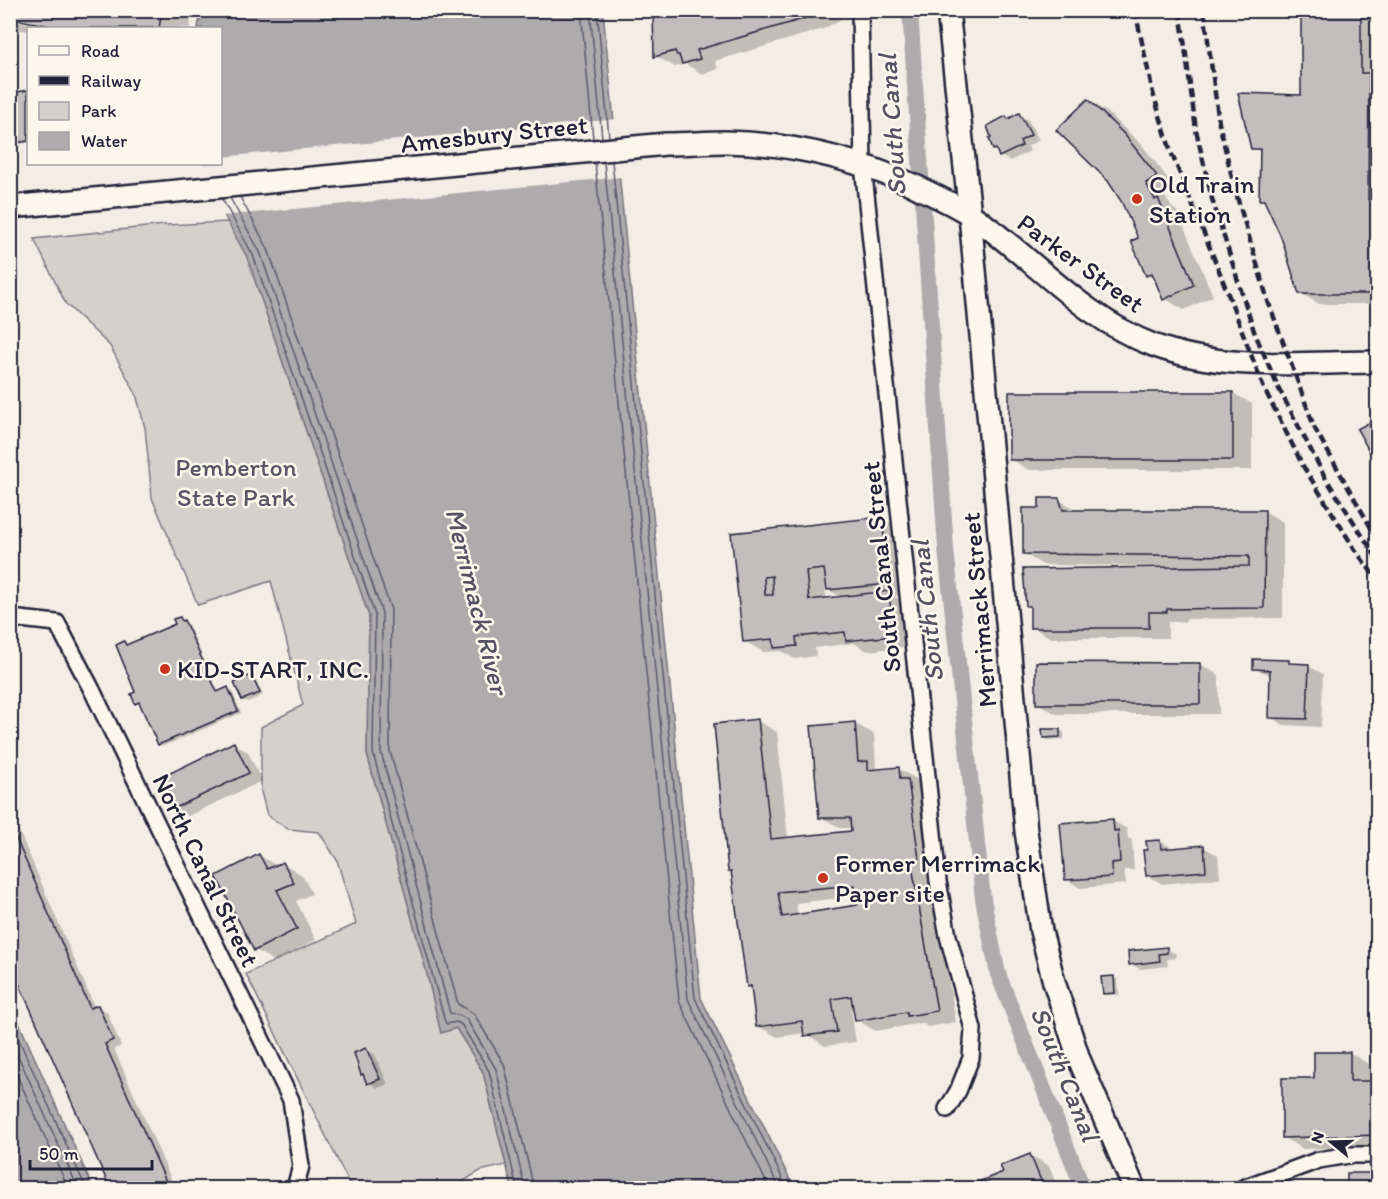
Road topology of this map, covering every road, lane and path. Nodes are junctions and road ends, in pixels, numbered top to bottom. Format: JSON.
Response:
{"nodes":[{"id":1,"x":860,"y":10,"type":"edge"},
{"id":2,"x":948,"y":10,"type":"edge"},
{"id":3,"x":872,"y":167,"type":"junction"},
{"id":4,"x":10,"y":207,"type":"edge"},
{"id":5,"x":961,"y":209,"type":"junction"},
{"id":6,"x":1377,"y":362,"type":"edge"},
{"id":7,"x":10,"y":618,"type":"edge"},
{"id":8,"x":947,"y":1109,"type":"dead end"},
{"id":9,"x":1377,"y":1155,"type":"edge"},
{"id":10,"x":295,"y":1188,"type":"edge"},
{"id":11,"x":1134,"y":1188,"type":"edge"},
{"id":12,"x":1243,"y":1188,"type":"edge"}],
"edges":[{"from":1,"to":3,"type":"street","name":"South Canal Street"},
{"from":2,"to":5,"type":"main road","name":"Merrimack Street"},
{"from":3,"to":4,"type":"main road","name":"Amesbury Street"},
{"from":3,"to":5,"type":"main road","name":"Amesbury Street"},
{"from":3,"to":8,"type":"street","name":"South Canal Street"},
{"from":5,"to":6,"type":"main road","name":"Parker Street"},
{"from":5,"to":11,"type":"main road","name":"Merrimack Street"},
{"from":7,"to":10,"type":"street","name":"North Canal Street"},
{"from":9,"to":12,"type":"street"}]}
